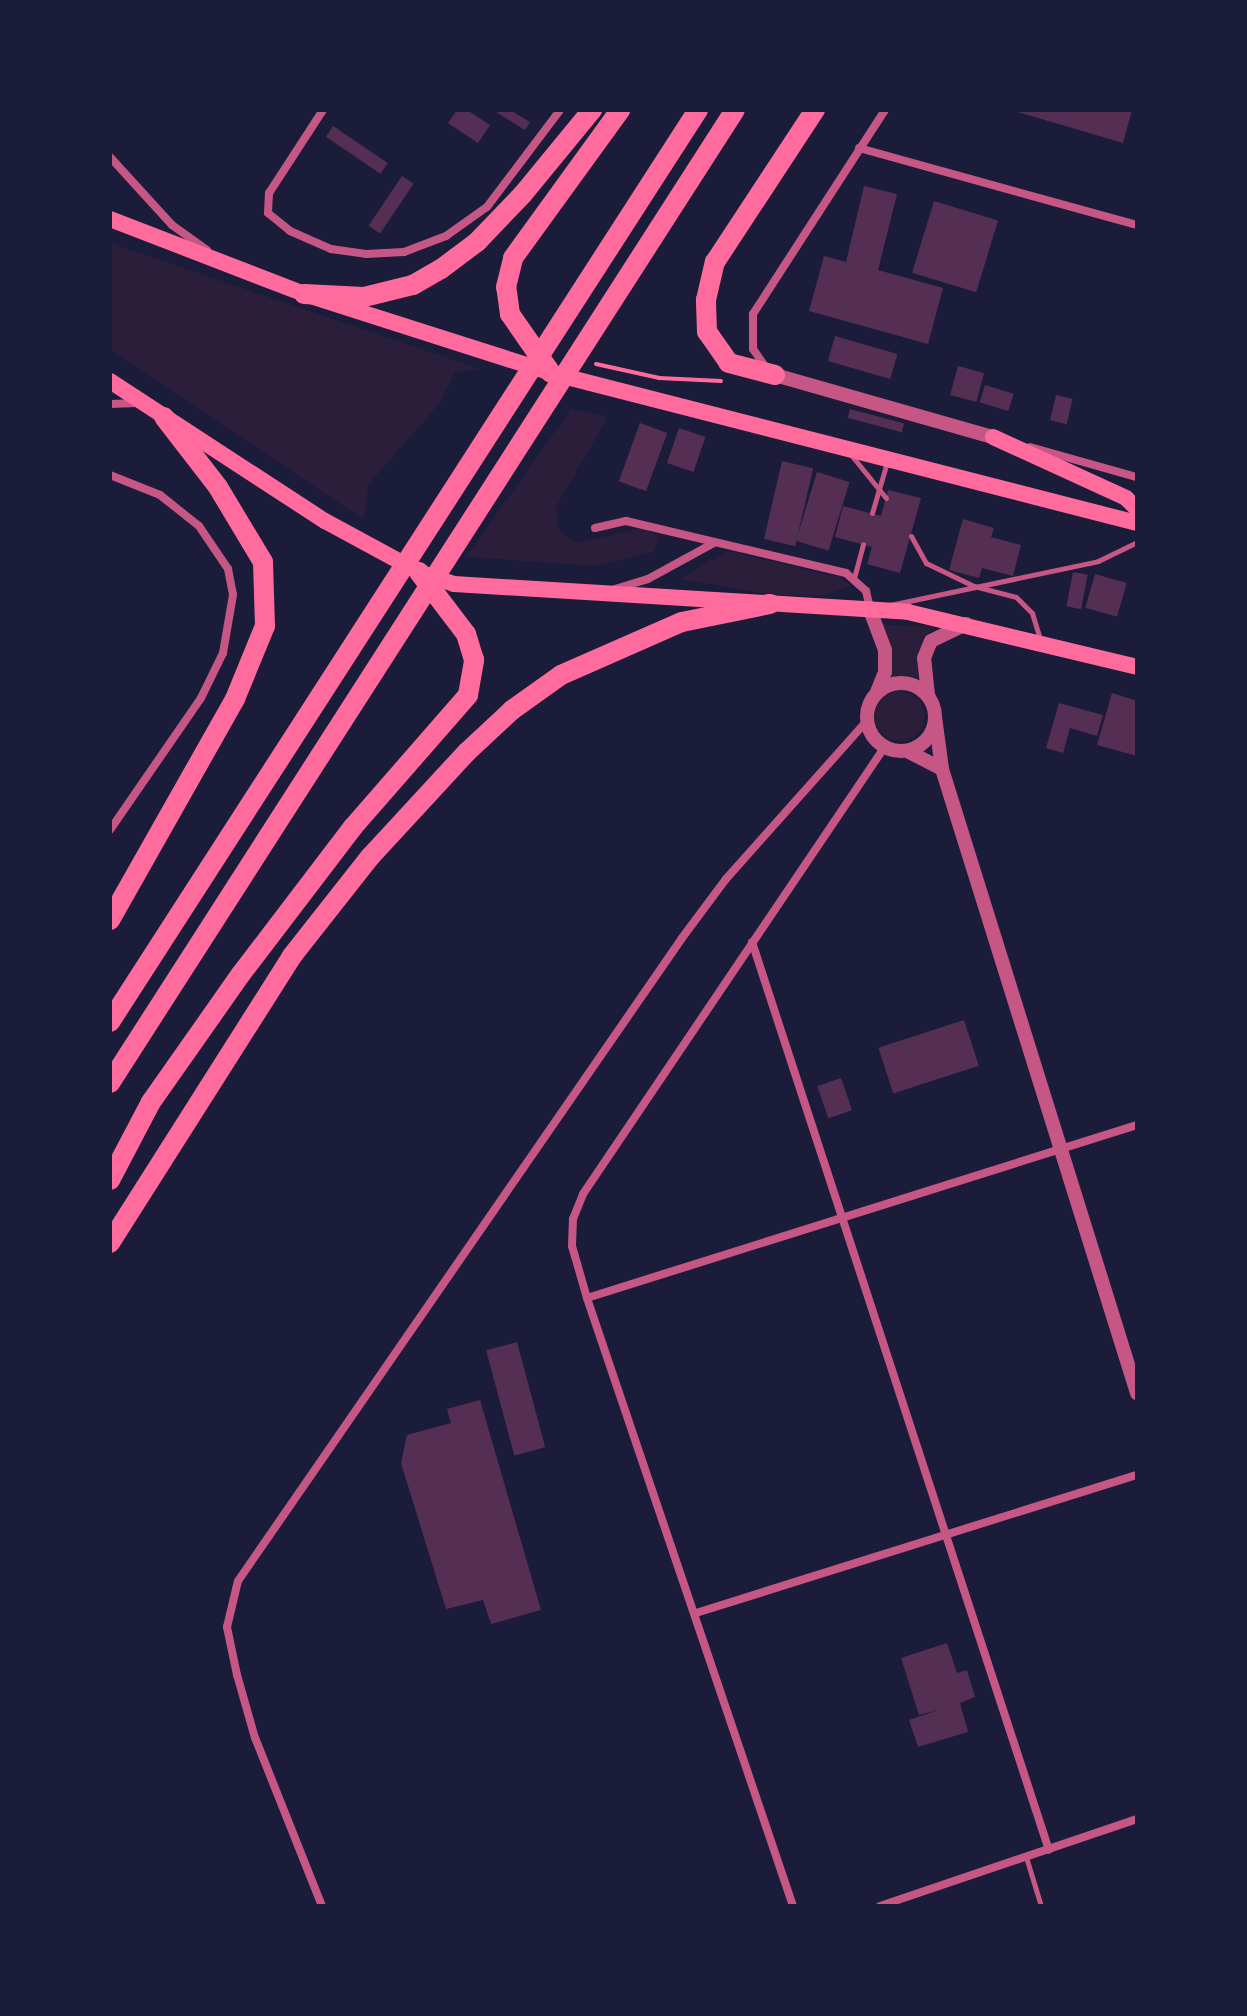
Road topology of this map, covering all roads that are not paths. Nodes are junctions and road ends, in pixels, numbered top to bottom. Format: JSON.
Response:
{"nodes":[{"id":1,"x":323,"y":110,"type":"edge"},
{"id":2,"x":560,"y":110,"type":"edge"},
{"id":3,"x":592,"y":110,"type":"edge"},
{"id":4,"x":620,"y":110,"type":"edge"},
{"id":5,"x":698,"y":110,"type":"edge"},
{"id":6,"x":735,"y":110,"type":"edge"},
{"id":7,"x":815,"y":110,"type":"edge"},
{"id":8,"x":885,"y":110,"type":"edge"},
{"id":9,"x":859,"y":148,"type":"junction"},
{"id":10,"x":110,"y":157,"type":"edge"},
{"id":11,"x":110,"y":219,"type":"edge"},
{"id":12,"x":1137,"y":225,"type":"edge"},
{"id":13,"x":227,"y":265,"type":"junction"},
{"id":14,"x":304,"y":294,"type":"junction"},
{"id":15,"x":551,"y":373,"type":"junction"},
{"id":16,"x":775,"y":375,"type":"junction"},
{"id":17,"x":110,"y":381,"type":"edge"},
{"id":18,"x":142,"y":402,"type":"junction"},
{"id":19,"x":110,"y":404,"type":"edge"},
{"id":20,"x":164,"y":417,"type":"junction"},
{"id":21,"x":993,"y":437,"type":"junction"},
{"id":22,"x":846,"y":450,"type":"junction"},
{"id":23,"x":887,"y":461,"type":"junction"},
{"id":24,"x":110,"y":475,"type":"edge"},
{"id":25,"x":1137,"y":477,"type":"edge"},
{"id":26,"x":880,"y":487,"type":"junction"},
{"id":27,"x":886,"y":498,"type":"dead end"},
{"id":28,"x":1137,"y":509,"type":"edge"},
{"id":29,"x":872,"y":513,"type":"dead end"},
{"id":30,"x":1137,"y":523,"type":"edge"},
{"id":31,"x":595,"y":528,"type":"dead end"},
{"id":32,"x":911,"y":536,"type":"dead end"},
{"id":33,"x":1137,"y":542,"type":"edge"},
{"id":34,"x":715,"y":543,"type":"junction"},
{"id":35,"x":863,"y":544,"type":"dead end"},
{"id":36,"x":419,"y":572,"type":"junction"},
{"id":37,"x":854,"y":578,"type":"junction"},
{"id":38,"x":974,"y":586,"type":"junction"},
{"id":39,"x":599,"y":594,"type":"junction"},
{"id":40,"x":770,"y":604,"type":"junction"},
{"id":41,"x":870,"y":610,"type":"junction"},
{"id":42,"x":970,"y":623,"type":"junction"},
{"id":43,"x":1041,"y":640,"type":"junction"},
{"id":44,"x":1137,"y":667,"type":"edge"},
{"id":45,"x":877,"y":692,"type":"junction"},
{"id":46,"x":928,"y":695,"type":"junction"},
{"id":47,"x":935,"y":717,"type":"junction"},
{"id":48,"x":866,"y":722,"type":"junction"},
{"id":49,"x":884,"y":748,"type":"junction"},
{"id":50,"x":907,"y":751,"type":"junction"},
{"id":51,"x":942,"y":769,"type":"junction"},
{"id":52,"x":110,"y":830,"type":"edge"},
{"id":53,"x":110,"y":920,"type":"edge"},
{"id":54,"x":752,"y":942,"type":"junction"},
{"id":55,"x":110,"y":1022,"type":"edge"},
{"id":56,"x":110,"y":1086,"type":"edge"},
{"id":57,"x":1137,"y":1125,"type":"edge"},
{"id":58,"x":1058,"y":1147,"type":"junction"},
{"id":59,"x":110,"y":1180,"type":"edge"},
{"id":60,"x":840,"y":1215,"type":"junction"},
{"id":61,"x":110,"y":1243,"type":"edge"},
{"id":62,"x":587,"y":1298,"type":"junction"},
{"id":63,"x":1137,"y":1393,"type":"edge"},
{"id":64,"x":1137,"y":1475,"type":"edge"},
{"id":65,"x":942,"y":1532,"type":"junction"},
{"id":66,"x":696,"y":1613,"type":"junction"},
{"id":67,"x":1137,"y":1819,"type":"edge"},
{"id":68,"x":1049,"y":1850,"type":"junction"},
{"id":69,"x":1026,"y":1857,"type":"junction"},
{"id":70,"x":322,"y":1906,"type":"edge"},
{"id":71,"x":793,"y":1906,"type":"edge"},
{"id":72,"x":880,"y":1906,"type":"edge"},
{"id":73,"x":1041,"y":1906,"type":"edge"}],
"edges":[{"from":1,"to":2,"type":"street"},
{"from":3,"to":14,"type":"highway"},
{"from":4,"to":15,"type":"highway"},
{"from":5,"to":55,"type":"highway"},
{"from":6,"to":56,"type":"highway"},
{"from":7,"to":16,"type":"highway"},
{"from":8,"to":9,"type":"street"},
{"from":9,"to":12,"type":"street"},
{"from":9,"to":16,"type":"street"},
{"from":10,"to":13,"type":"street"},
{"from":11,"to":13,"type":"main road"},
{"from":13,"to":14,"type":"main road"},
{"from":14,"to":15,"type":"main road"},
{"from":15,"to":22,"type":"main road"},
{"from":16,"to":21,"type":"street"},
{"from":17,"to":18,"type":"main road"},
{"from":18,"to":19,"type":"street"},
{"from":18,"to":20,"type":"main road"},
{"from":20,"to":36,"type":"main road"},
{"from":20,"to":53,"type":"highway"},
{"from":21,"to":25,"type":"street"},
{"from":21,"to":28,"type":"main road"},
{"from":22,"to":23,"type":"main road"},
{"from":22,"to":26,"type":"lane"},
{"from":23,"to":26,"type":"lane"},
{"from":23,"to":30,"type":"main road"},
{"from":24,"to":52,"type":"street"},
{"from":26,"to":27,"type":"lane"},
{"from":26,"to":29,"type":"lane"},
{"from":31,"to":34,"type":"street"},
{"from":32,"to":38,"type":"lane"},
{"from":33,"to":38,"type":"lane"},
{"from":34,"to":37,"type":"street"},
{"from":34,"to":39,"type":"street"},
{"from":35,"to":37,"type":"lane"},
{"from":36,"to":39,"type":"main road"},
{"from":36,"to":59,"type":"highway"},
{"from":37,"to":41,"type":"street"},
{"from":38,"to":41,"type":"lane"},
{"from":38,"to":43,"type":"lane"},
{"from":39,"to":40,"type":"main road"},
{"from":40,"to":41,"type":"main road"},
{"from":40,"to":61,"type":"highway"},
{"from":41,"to":42,"type":"main road"},
{"from":41,"to":45,"type":"street"},
{"from":42,"to":43,"type":"main road"},
{"from":42,"to":46,"type":"street"},
{"from":43,"to":44,"type":"main road"},
{"from":45,"to":46,"type":"street"},
{"from":45,"to":48,"type":"street"},
{"from":46,"to":47,"type":"street"},
{"from":47,"to":50,"type":"street"},
{"from":47,"to":51,"type":"street"},
{"from":48,"to":49,"type":"street"},
{"from":48,"to":70,"type":"street"},
{"from":49,"to":50,"type":"street"},
{"from":49,"to":54,"type":"street"},
{"from":50,"to":51,"type":"street"},
{"from":51,"to":58,"type":"street"},
{"from":54,"to":60,"type":"street"},
{"from":54,"to":62,"type":"street"},
{"from":57,"to":58,"type":"street"},
{"from":58,"to":60,"type":"street"},
{"from":58,"to":63,"type":"street"},
{"from":60,"to":62,"type":"street"},
{"from":60,"to":65,"type":"street"},
{"from":62,"to":66,"type":"street"},
{"from":64,"to":65,"type":"street"},
{"from":65,"to":66,"type":"street"},
{"from":65,"to":68,"type":"street"},
{"from":66,"to":71,"type":"street"},
{"from":67,"to":68,"type":"street"},
{"from":68,"to":69,"type":"street"},
{"from":69,"to":72,"type":"street"},
{"from":69,"to":73,"type":"lane"}]}
